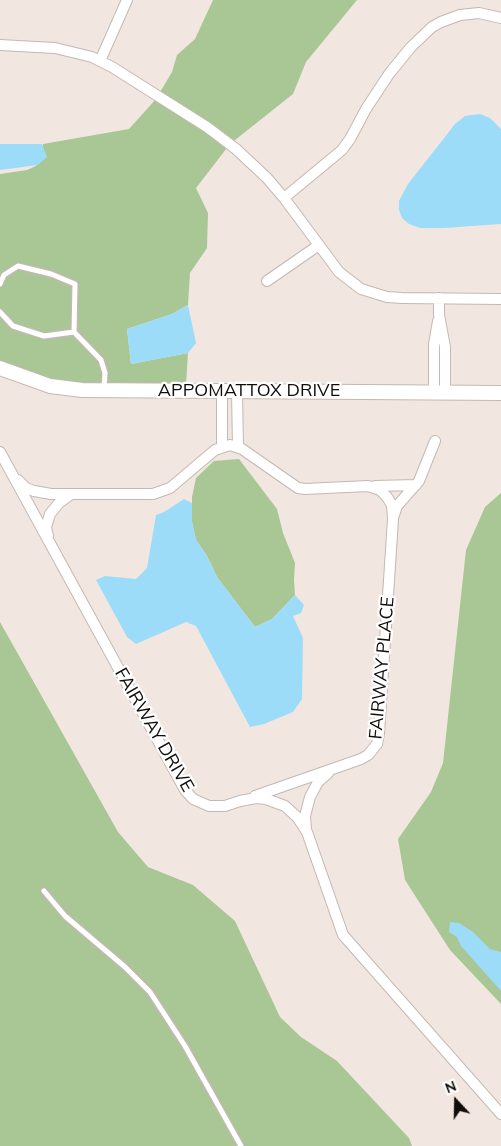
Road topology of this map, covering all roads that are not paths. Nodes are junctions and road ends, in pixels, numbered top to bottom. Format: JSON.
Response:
{"nodes":[{"id":1,"x":127,"y":0,"type":"edge"},
{"id":2,"x":501,"y":18,"type":"edge"},
{"id":3,"x":0,"y":45,"type":"edge"},
{"id":4,"x":100,"y":61,"type":"junction"},
{"id":5,"x":284,"y":198,"type":"junction"},
{"id":6,"x":319,"y":245,"type":"junction"},
{"id":7,"x":267,"y":281,"type":"dead end"},
{"id":8,"x":0,"y":284,"type":"edge"},
{"id":9,"x":439,"y":298,"type":"junction"},
{"id":10,"x":501,"y":298,"type":"edge"},
{"id":11,"x":0,"y":312,"type":"edge"},
{"id":12,"x":74,"y":332,"type":"junction"},
{"id":13,"x":0,"y":368,"type":"edge"},
{"id":14,"x":104,"y":390,"type":"junction"},
{"id":15,"x":222,"y":391,"type":"junction"},
{"id":16,"x":237,"y":391,"type":"junction"},
{"id":17,"x":439,"y":392,"type":"junction"},
{"id":18,"x":501,"y":393,"type":"edge"},
{"id":19,"x":435,"y":441,"type":"dead end"},
{"id":20,"x":238,"y":446,"type":"junction"},
{"id":21,"x":222,"y":447,"type":"junction"},
{"id":22,"x":0,"y":452,"type":"edge"},
{"id":23,"x":12,"y":473,"type":"junction"},
{"id":24,"x":416,"y":485,"type":"junction"},
{"id":25,"x":368,"y":486,"type":"junction"},
{"id":26,"x":70,"y":495,"type":"junction"},
{"id":27,"x":394,"y":518,"type":"junction"},
{"id":28,"x":49,"y":542,"type":"junction"},
{"id":29,"x":340,"y":766,"type":"junction"},
{"id":30,"x":240,"y":801,"type":"junction"},
{"id":31,"x":307,"y":832,"type":"junction"},
{"id":32,"x":44,"y":891,"type":"dead end"},
{"id":33,"x":501,"y":1114,"type":"edge"},
{"id":34,"x":241,"y":1146,"type":"edge"}],
"edges":[{"from":1,"to":4,"type":"street"},
{"from":2,"to":5,"type":"street"},
{"from":3,"to":4,"type":"street"},
{"from":4,"to":5,"type":"street"},
{"from":5,"to":6,"type":"street"},
{"from":6,"to":7,"type":"street"},
{"from":6,"to":9,"type":"street"},
{"from":8,"to":12,"type":"lane"},
{"from":9,"to":10,"type":"street"},
{"from":9,"to":17,"type":"street"},
{"from":11,"to":12,"type":"lane"},
{"from":12,"to":14,"type":"lane"},
{"from":13,"to":14,"type":"street","name":"APPOMATTOX DRIVE"},
{"from":14,"to":15,"type":"street","name":"APPOMATTOX DRIVE"},
{"from":15,"to":16,"type":"street","name":"APPOMATTOX DRIVE"},
{"from":15,"to":21,"type":"street"},
{"from":16,"to":17,"type":"street","name":"APPOMATTOX DRIVE"},
{"from":16,"to":20,"type":"street"},
{"from":17,"to":18,"type":"street","name":"APPOMATTOX DRIVE"},
{"from":19,"to":24,"type":"street"},
{"from":20,"to":21,"type":"street"},
{"from":20,"to":25,"type":"street"},
{"from":21,"to":26,"type":"street"},
{"from":22,"to":23,"type":"street","name":"FAIRWAY DRIVE"},
{"from":23,"to":26,"type":"street"},
{"from":23,"to":28,"type":"street","name":"FAIRWAY DRIVE"},
{"from":24,"to":25,"type":"street"},
{"from":24,"to":27,"type":"street"},
{"from":25,"to":27,"type":"street","name":"FAIRWAY PLACE"},
{"from":26,"to":28,"type":"street"},
{"from":27,"to":29,"type":"street","name":"FAIRWAY PLACE"},
{"from":28,"to":30,"type":"street","name":"FAIRWAY DRIVE"},
{"from":29,"to":30,"type":"street","name":"FAIRWAY PLACE"},
{"from":29,"to":31,"type":"street"},
{"from":30,"to":31,"type":"street","name":"FAIRWAY DRIVE"},
{"from":31,"to":33,"type":"street","name":"FAIRWAY DRIVE"},
{"from":32,"to":34,"type":"lane"}]}
